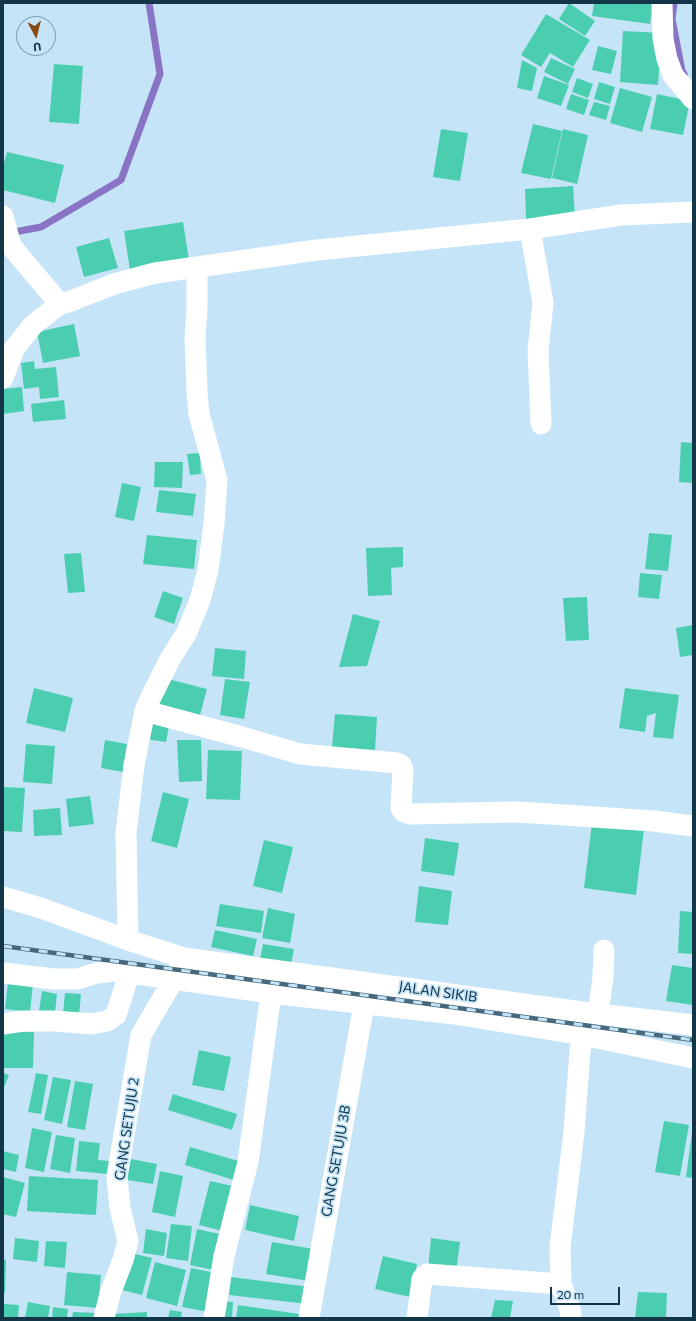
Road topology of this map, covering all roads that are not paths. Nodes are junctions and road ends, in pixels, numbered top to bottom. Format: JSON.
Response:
{"nodes":[{"id":1,"x":662,"y":3,"type":"edge"},
{"id":2,"x":693,"y":99,"type":"edge"},
{"id":3,"x":693,"y":212,"type":"edge"},
{"id":4,"x":3,"y":216,"type":"edge"},
{"id":5,"x":530,"y":229,"type":"junction"},
{"id":6,"x":197,"y":268,"type":"junction"},
{"id":7,"x":60,"y":304,"type":"junction"},
{"id":8,"x":3,"y":378,"type":"edge"},
{"id":9,"x":541,"y":424,"type":"dead end"},
{"id":10,"x":145,"y":711,"type":"junction"},
{"id":11,"x":693,"y":826,"type":"edge"},
{"id":12,"x":3,"y":897,"type":"edge"},
{"id":13,"x":128,"y":940,"type":"junction"},
{"id":14,"x":604,"y":950,"type":"dead end"},
{"id":15,"x":178,"y":969,"type":"junction"},
{"id":16,"x":3,"y":973,"type":"edge"},
{"id":17,"x":129,"y":974,"type":"junction"},
{"id":18,"x":271,"y":993,"type":"junction"},
{"id":19,"x":364,"y":1004,"type":"junction"},
{"id":20,"x":598,"y":1014,"type":"junction"},
{"id":21,"x":3,"y":1024,"type":"edge"},
{"id":22,"x":693,"y":1025,"type":"edge"},
{"id":23,"x":583,"y":1035,"type":"junction"},
{"id":24,"x":693,"y":1058,"type":"edge"},
{"id":25,"x":561,"y":1284,"type":"junction"},
{"id":26,"x":104,"y":1318,"type":"edge"},
{"id":27,"x":214,"y":1318,"type":"edge"},
{"id":28,"x":309,"y":1318,"type":"edge"},
{"id":29,"x":417,"y":1318,"type":"edge"},
{"id":30,"x":571,"y":1318,"type":"edge"}],
"edges":[{"from":1,"to":2,"type":"street"},
{"from":3,"to":5,"type":"street"},
{"from":4,"to":7,"type":"street"},
{"from":5,"to":6,"type":"street"},
{"from":5,"to":9,"type":"street"},
{"from":6,"to":7,"type":"street"},
{"from":6,"to":10,"type":"street"},
{"from":7,"to":8,"type":"street"},
{"from":10,"to":11,"type":"street"},
{"from":10,"to":13,"type":"street"},
{"from":12,"to":13,"type":"street"},
{"from":13,"to":15,"type":"street"},
{"from":14,"to":20,"type":"street"},
{"from":15,"to":17,"type":"street"},
{"from":15,"to":18,"type":"street"},
{"from":15,"to":20,"type":"street","name":"JALAN SIKIB"},
{"from":15,"to":26,"type":"street","name":"GANG SETUJU 2"},
{"from":16,"to":17,"type":"street"},
{"from":17,"to":21,"type":"street"},
{"from":18,"to":19,"type":"street"},
{"from":18,"to":27,"type":"street"},
{"from":19,"to":23,"type":"street"},
{"from":19,"to":28,"type":"street","name":"GANG SETUJU 3B"},
{"from":20,"to":22,"type":"street","name":"JALAN SIKIB"},
{"from":23,"to":24,"type":"street"},
{"from":23,"to":25,"type":"street"},
{"from":25,"to":29,"type":"street"},
{"from":25,"to":30,"type":"street"}]}
